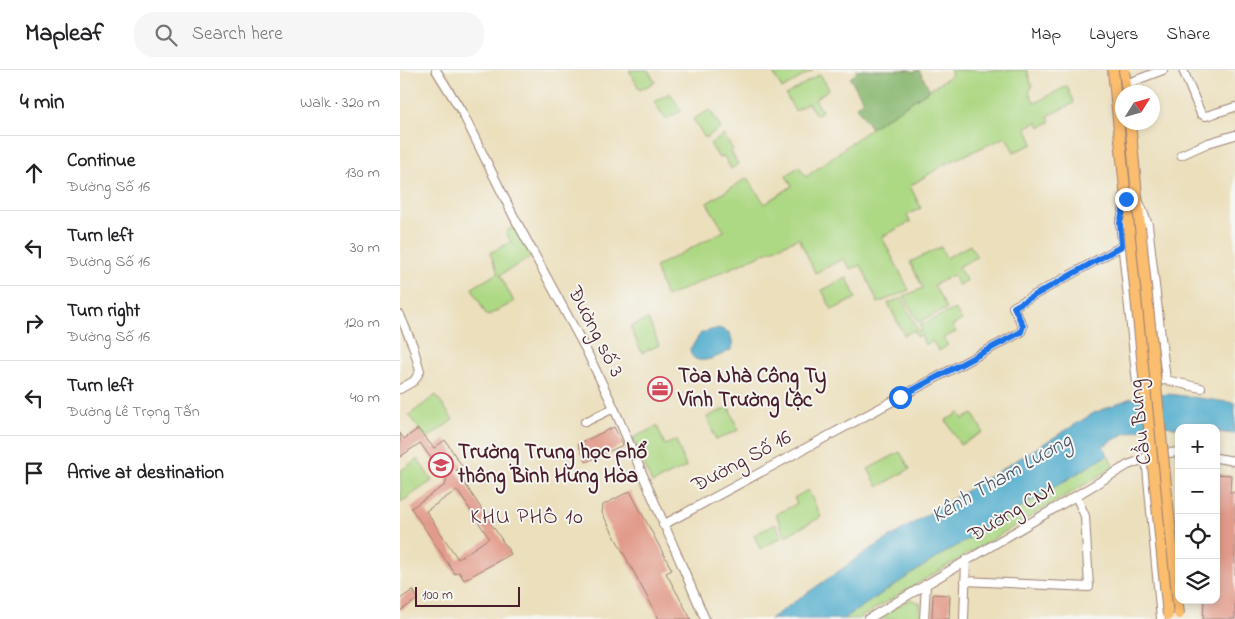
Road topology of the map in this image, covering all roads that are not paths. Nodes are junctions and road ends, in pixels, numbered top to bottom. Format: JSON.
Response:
{"nodes":[{"id":1,"x":436,"y":70,"type":"edge"},
{"id":2,"x":1113,"y":70,"type":"edge"},
{"id":3,"x":1124,"y":70,"type":"edge"},
{"id":4,"x":1163,"y":70,"type":"edge"},
{"id":5,"x":1184,"y":70,"type":"edge"},
{"id":6,"x":1116,"y":85,"type":"edge"},
{"id":7,"x":1126,"y":85,"type":"edge"},
{"id":8,"x":1132,"y":85,"type":"edge"},
{"id":9,"x":1235,"y":107,"type":"edge"},
{"id":10,"x":1121,"y":130,"type":"edge"},
{"id":11,"x":1131,"y":130,"type":"edge"},
{"id":12,"x":1235,"y":135,"type":"edge"},
{"id":13,"x":1181,"y":155,"type":"dead end"},
{"id":14,"x":1138,"y":198,"type":"junction"},
{"id":15,"x":1126,"y":199,"type":"junction"},
{"id":16,"x":1122,"y":246,"type":"junction"},
{"id":17,"x":400,"y":315,"type":"edge"},
{"id":18,"x":1166,"y":380,"type":"junction"},
{"id":19,"x":1201,"y":388,"type":"dead end"},
{"id":20,"x":400,"y":389,"type":"edge"},
{"id":21,"x":614,"y":408,"type":"junction"},
{"id":22,"x":585,"y":422,"type":"dead end"},
{"id":23,"x":1175,"y":452,"type":"edge"},
{"id":24,"x":1146,"y":458,"type":"junction"},
{"id":25,"x":1220,"y":459,"type":"edge"},
{"id":26,"x":1235,"y":461,"type":"edge"},
{"id":27,"x":1076,"y":496,"type":"junction"},
{"id":28,"x":663,"y":524,"type":"junction"},
{"id":29,"x":966,"y":560,"type":"junction"},
{"id":30,"x":965,"y":581,"type":"junction"},
{"id":31,"x":926,"y":584,"type":"junction"},
{"id":32,"x":1179,"y":616,"type":"edge"},
{"id":33,"x":1166,"y":618,"type":"edge"},
{"id":34,"x":705,"y":619,"type":"edge"},
{"id":35,"x":868,"y":619,"type":"edge"},
{"id":36,"x":924,"y":619,"type":"edge"},
{"id":37,"x":964,"y":619,"type":"edge"}],
"edges":[{"from":1,"to":21,"type":"street","name":"Đường số 3"},
{"from":2,"to":6,"type":"main road","name":"Cầu Bưng"},
{"from":3,"to":7,"type":"main road"},
{"from":4,"to":8,"type":"street"},
{"from":5,"to":9,"type":"street"},
{"from":10,"to":15,"type":"main road","name":"Cầu Bưng"},
{"from":11,"to":14,"type":"main road","name":"Cầu Bưng"},
{"from":12,"to":13,"type":"street"},
{"from":14,"to":18,"type":"street"},
{"from":14,"to":32,"type":"main road","name":"Cầu Bưng","bridge":true},
{"from":15,"to":16,"type":"street"},
{"from":15,"to":33,"type":"main road","name":"Cầu Bưng","bridge":true},
{"from":16,"to":18,"type":"street"},
{"from":16,"to":28,"type":"street","name":"Đường Số 16"},
{"from":17,"to":20,"type":"street"},
{"from":18,"to":19,"type":"street"},
{"from":21,"to":22,"type":"street"},
{"from":21,"to":28,"type":"street","name":"Đường số 3"},
{"from":23,"to":24,"type":"street","name":"Đường CN1"},
{"from":24,"to":27,"type":"street","name":"Đường CN1"},
{"from":24,"to":33,"type":"street"},
{"from":25,"to":26,"type":"street"},
{"from":27,"to":29,"type":"street","name":"Đường CN1"},
{"from":27,"to":30,"type":"street"},
{"from":28,"to":34,"type":"street","name":"Đường số 3"},
{"from":29,"to":30,"type":"street"},
{"from":29,"to":31,"type":"street","name":"Đường CN1"},
{"from":30,"to":37,"type":"street"},
{"from":31,"to":35,"type":"street","name":"Đường CN1"},
{"from":31,"to":36,"type":"street"}]}
